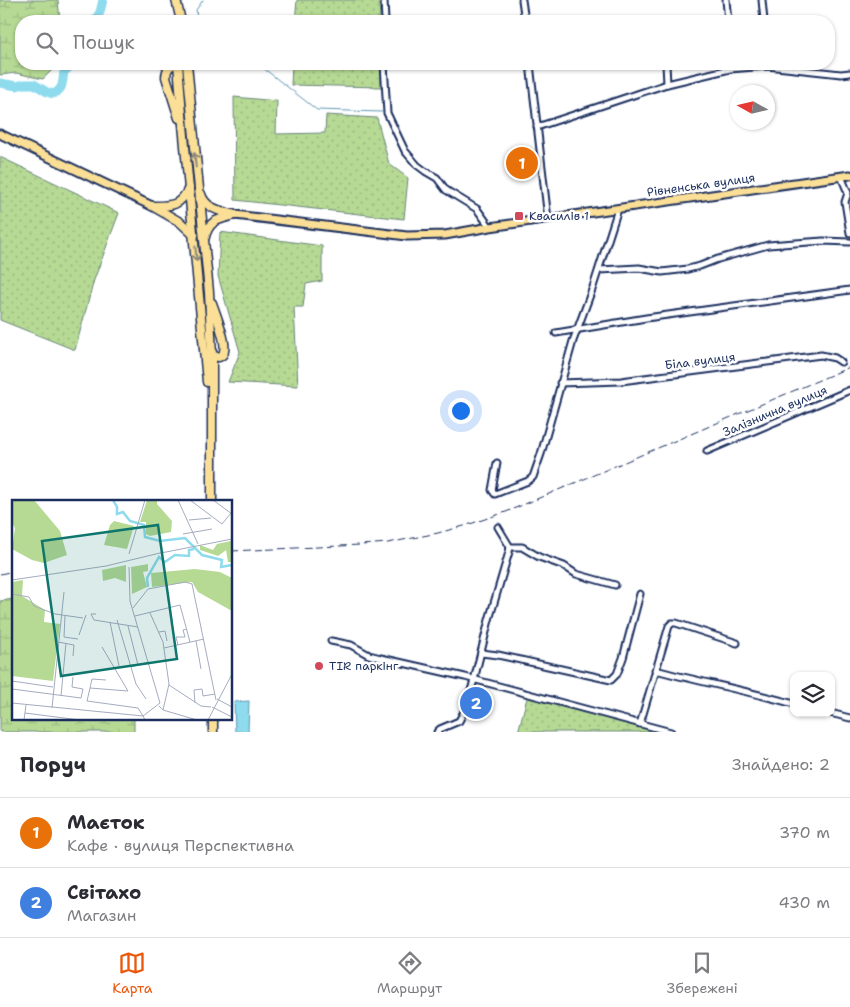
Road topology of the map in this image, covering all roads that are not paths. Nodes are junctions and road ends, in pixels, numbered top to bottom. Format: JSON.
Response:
{"nodes":[{"id":1,"x":175,"y":0,"type":"edge"},
{"id":2,"x":384,"y":0,"type":"edge"},
{"id":3,"x":522,"y":0,"type":"edge"},
{"id":4,"x":726,"y":0,"type":"edge"},
{"id":5,"x":762,"y":0,"type":"edge"},
{"id":6,"x":176,"y":15,"type":"edge"},
{"id":7,"x":179,"y":15,"type":"edge"},
{"id":8,"x":385,"y":15,"type":"edge"},
{"id":9,"x":524,"y":15,"type":"edge"},
{"id":10,"x":727,"y":15,"type":"edge"},
{"id":11,"x":763,"y":15,"type":"edge"},
{"id":12,"x":167,"y":70,"type":"edge"},
{"id":13,"x":178,"y":70,"type":"edge"},
{"id":14,"x":187,"y":70,"type":"edge"},
{"id":15,"x":384,"y":70,"type":"edge"},
{"id":16,"x":531,"y":70,"type":"edge"},
{"id":17,"x":666,"y":70,"type":"edge"},
{"id":18,"x":716,"y":70,"type":"edge"},
{"id":19,"x":808,"y":70,"type":"edge"},
{"id":20,"x":850,"y":73,"type":"edge"},
{"id":21,"x":667,"y":84,"type":"junction"},
{"id":22,"x":537,"y":127,"type":"junction"},
{"id":23,"x":184,"y":131,"type":"junction"},
{"id":24,"x":0,"y":134,"type":"edge"},
{"id":25,"x":850,"y":175,"type":"edge"},
{"id":26,"x":842,"y":176,"type":"junction"},
{"id":27,"x":198,"y":180,"type":"junction"},
{"id":28,"x":189,"y":188,"type":"junction"},
{"id":29,"x":152,"y":206,"type":"junction"},
{"id":30,"x":618,"y":209,"type":"junction"},
{"id":31,"x":235,"y":214,"type":"junction"},
{"id":32,"x":548,"y":219,"type":"junction"},
{"id":33,"x":490,"y":227,"type":"junction"},
{"id":34,"x":850,"y":233,"type":"edge"},
{"id":35,"x":194,"y":235,"type":"junction"},
{"id":36,"x":850,"y":242,"type":"edge"},
{"id":37,"x":204,"y":244,"type":"junction"},
{"id":38,"x":599,"y":270,"type":"junction"},
{"id":39,"x":850,"y":290,"type":"edge"},
{"id":40,"x":209,"y":292,"type":"junction"},
{"id":41,"x":577,"y":330,"type":"junction"},
{"id":42,"x":556,"y":333,"type":"dead end"},
{"id":43,"x":204,"y":345,"type":"junction"},
{"id":44,"x":212,"y":356,"type":"junction"},
{"id":45,"x":842,"y":362,"type":"dead end"},
{"id":46,"x":560,"y":383,"type":"junction"},
{"id":47,"x":850,"y":390,"type":"edge"},
{"id":48,"x":212,"y":431,"type":"junction"},
{"id":49,"x":707,"y":451,"type":"dead end"},
{"id":50,"x":497,"y":463,"type":"dead end"},
{"id":51,"x":212,"y":500,"type":"edge"},
{"id":52,"x":498,"y":527,"type":"dead end"},
{"id":53,"x":510,"y":547,"type":"junction"},
{"id":54,"x":615,"y":584,"type":"dead end"},
{"id":55,"x":640,"y":594,"type":"dead end"},
{"id":56,"x":331,"y":641,"type":"dead end"},
{"id":57,"x":737,"y":643,"type":"dead end"},
{"id":58,"x":481,"y":653,"type":"junction"},
{"id":59,"x":655,"y":670,"type":"junction"},
{"id":60,"x":474,"y":680,"type":"junction"},
{"id":61,"x":790,"y":703,"type":"edge"},
{"id":62,"x":835,"y":714,"type":"edge"},
{"id":63,"x":850,"y":718,"type":"edge"},
{"id":64,"x":640,"y":724,"type":"junction"},
{"id":65,"x":437,"y":732,"type":"edge"},
{"id":66,"x":670,"y":732,"type":"edge"}],
"edges":[{"from":1,"to":6,"type":"highway"},
{"from":1,"to":7,"type":"highway"},
{"from":2,"to":8,"type":"street"},
{"from":3,"to":9,"type":"street"},
{"from":4,"to":10,"type":"street"},
{"from":5,"to":11,"type":"street"},
{"from":12,"to":23,"type":"highway"},
{"from":13,"to":23,"type":"highway"},
{"from":27,"to":14,"type":"highway","one_way":true},
{"from":15,"to":33,"type":"street"},
{"from":16,"to":22,"type":"street"},
{"from":17,"to":21,"type":"street"},
{"from":18,"to":21,"type":"street"},
{"from":19,"to":20,"type":"street"},
{"from":21,"to":22,"type":"street"},
{"from":22,"to":32,"type":"street"},
{"from":23,"to":28,"type":"highway"},
{"from":24,"to":29,"type":"main road"},
{"from":25,"to":26,"type":"main road","name":"Рівненська вулиця"},
{"from":26,"to":30,"type":"main road","name":"Рівненська вулиця"},
{"from":26,"to":34,"type":"street"},
{"from":27,"to":31,"type":"highway"},
{"from":27,"to":37,"type":"highway"},
{"from":28,"to":29,"type":"highway"},
{"from":28,"to":35,"type":"highway"},
{"from":29,"to":35,"type":"highway"},
{"from":30,"to":32,"type":"main road","name":"Рівненська вулиця"},
{"from":30,"to":38,"type":"street"},
{"from":31,"to":33,"type":"main road","name":"Рівненська вулиця"},
{"from":31,"to":37,"type":"highway"},
{"from":32,"to":33,"type":"main road","name":"Рівненська вулиця"},
{"from":35,"to":43,"type":"highway","one_way":true},
{"from":36,"to":38,"type":"street"},
{"from":37,"to":40,"type":"highway"},
{"from":38,"to":41,"type":"street"},
{"from":39,"to":41,"type":"street"},
{"from":40,"to":44,"type":"highway"},
{"from":40,"to":44,"type":"highway"},
{"from":41,"to":42,"type":"street"},
{"from":41,"to":46,"type":"street"},
{"from":43,"to":44,"type":"highway"},
{"from":43,"to":48,"type":"highway"},
{"from":44,"to":48,"type":"highway"},
{"from":45,"to":46,"type":"street","name":"Біла вулиця"},
{"from":46,"to":50,"type":"street"},
{"from":47,"to":49,"type":"street","name":"Залізнична вулиця"},
{"from":48,"to":51,"type":"highway"},
{"from":52,"to":53,"type":"street"},
{"from":53,"to":54,"type":"street"},
{"from":53,"to":58,"type":"street"},
{"from":55,"to":58,"type":"street"},
{"from":56,"to":60,"type":"street"},
{"from":57,"to":59,"type":"street"},
{"from":58,"to":60,"type":"street"},
{"from":59,"to":61,"type":"street"},
{"from":59,"to":64,"type":"street"},
{"from":60,"to":64,"type":"street"},
{"from":60,"to":65,"type":"street"},
{"from":62,"to":63,"type":"street"},
{"from":64,"to":66,"type":"street"}]}
